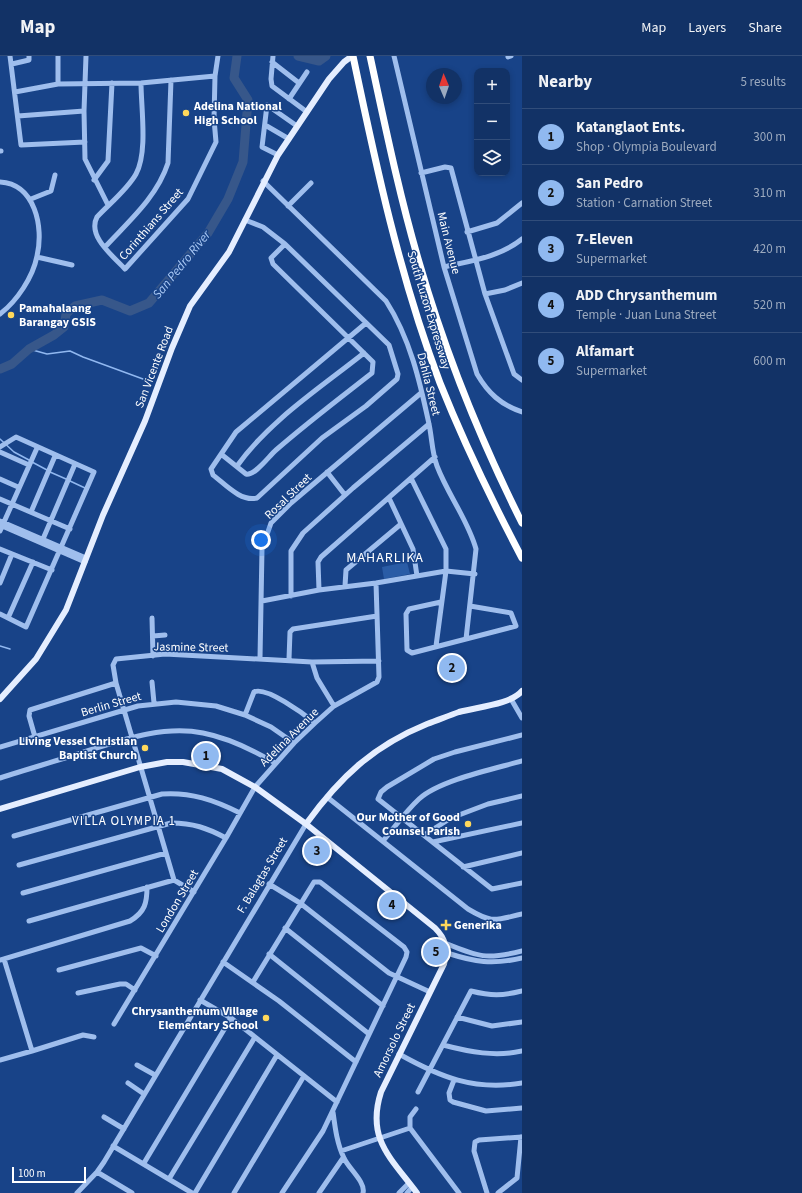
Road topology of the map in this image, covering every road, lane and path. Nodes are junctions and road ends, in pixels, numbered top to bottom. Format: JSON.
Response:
{"nodes":[{"id":1,"x":10,"y":56,"type":"edge"},
{"id":2,"x":29,"y":56,"type":"edge"},
{"id":3,"x":58,"y":56,"type":"edge"},
{"id":4,"x":86,"y":56,"type":"edge"},
{"id":5,"x":218,"y":56,"type":"edge"},
{"id":6,"x":273,"y":56,"type":"edge"},
{"id":7,"x":352,"y":56,"type":"edge"},
{"id":8,"x":370,"y":56,"type":"edge"},
{"id":9,"x":394,"y":56,"type":"edge"},
{"id":10,"x":272,"y":62,"type":"junction"},
{"id":11,"x":12,"y":64,"type":"junction"},
{"id":12,"x":307,"y":72,"type":"dead end"},
{"id":13,"x":215,"y":76,"type":"junction"},
{"id":14,"x":171,"y":80,"type":"junction"},
{"id":15,"x":112,"y":83,"type":"junction"},
{"id":16,"x":141,"y":83,"type":"junction"},
{"id":17,"x":299,"y":83,"type":"junction"},
{"id":18,"x":58,"y":84,"type":"junction"},
{"id":19,"x":85,"y":84,"type":"junction"},
{"id":20,"x":15,"y":92,"type":"junction"},
{"id":21,"x":289,"y":99,"type":"junction"},
{"id":22,"x":84,"y":111,"type":"junction"},
{"id":23,"x":307,"y":112,"type":"junction"},
{"id":24,"x":18,"y":116,"type":"junction"},
{"id":25,"x":265,"y":126,"type":"junction"},
{"id":26,"x":297,"y":126,"type":"junction"},
{"id":27,"x":289,"y":139,"type":"junction"},
{"id":28,"x":85,"y":142,"type":"junction"},
{"id":29,"x":278,"y":155,"type":"junction"},
{"id":30,"x":421,"y":173,"type":"junction"},
{"id":31,"x":55,"y":175,"type":"dead end"},
{"id":32,"x":94,"y":180,"type":"junction"},
{"id":33,"x":263,"y":181,"type":"junction"},
{"id":34,"x":0,"y":182,"type":"edge"},
{"id":35,"x":311,"y":183,"type":"dead end"},
{"id":36,"x":31,"y":199,"type":"junction"},
{"id":37,"x":522,"y":203,"type":"edge"},
{"id":38,"x":108,"y":205,"type":"junction"},
{"id":39,"x":288,"y":206,"type":"junction"},
{"id":40,"x":245,"y":220,"type":"junction"},
{"id":41,"x":467,"y":232,"type":"junction"},
{"id":42,"x":522,"y":239,"type":"edge"},
{"id":43,"x":285,"y":244,"type":"junction"},
{"id":44,"x":105,"y":247,"type":"junction"},
{"id":45,"x":37,"y":256,"type":"junction"},
{"id":46,"x":475,"y":259,"type":"junction"},
{"id":47,"x":72,"y":265,"type":"dead end"},
{"id":48,"x":444,"y":267,"type":"junction"},
{"id":49,"x":522,"y":283,"type":"edge"},
{"id":50,"x":485,"y":294,"type":"junction"},
{"id":51,"x":0,"y":314,"type":"edge"},
{"id":52,"x":366,"y":323,"type":"junction"},
{"id":53,"x":350,"y":339,"type":"junction"},
{"id":54,"x":364,"y":353,"type":"junction"},
{"id":55,"x":522,"y":380,"type":"edge"},
{"id":56,"x":421,"y":393,"type":"junction"},
{"id":57,"x":522,"y":412,"type":"edge"},
{"id":58,"x":429,"y":424,"type":"junction"},
{"id":59,"x":0,"y":447,"type":"edge"},
{"id":60,"x":36,"y":448,"type":"junction"},
{"id":61,"x":0,"y":452,"type":"edge"},
{"id":62,"x":221,"y":454,"type":"junction"},
{"id":63,"x":55,"y":456,"type":"junction"},
{"id":64,"x":435,"y":458,"type":"junction"},
{"id":65,"x":75,"y":464,"type":"junction"},
{"id":66,"x":29,"y":465,"type":"junction"},
{"id":67,"x":237,"y":466,"type":"junction"},
{"id":68,"x":327,"y":472,"type":"junction"},
{"id":69,"x":411,"y":478,"type":"junction"},
{"id":70,"x":0,"y":479,"type":"edge"},
{"id":71,"x":18,"y":487,"type":"junction"},
{"id":72,"x":345,"y":495,"type":"junction"},
{"id":73,"x":389,"y":498,"type":"junction"},
{"id":74,"x":0,"y":499,"type":"edge"},
{"id":75,"x":12,"y":504,"type":"junction"},
{"id":76,"x":31,"y":512,"type":"junction"},
{"id":77,"x":51,"y":520,"type":"junction"},
{"id":78,"x":522,"y":523,"type":"edge"},
{"id":79,"x":401,"y":524,"type":"junction"},
{"id":80,"x":1,"y":525,"type":"edge"},
{"id":81,"x":70,"y":529,"type":"junction"},
{"id":82,"x":43,"y":539,"type":"junction"},
{"id":83,"x":0,"y":549,"type":"edge"},
{"id":84,"x":61,"y":549,"type":"junction"},
{"id":85,"x":12,"y":554,"type":"junction"},
{"id":86,"x":522,"y":558,"type":"edge"},
{"id":87,"x":85,"y":560,"type":"junction"},
{"id":88,"x":33,"y":562,"type":"junction"},
{"id":89,"x":52,"y":570,"type":"junction"},
{"id":90,"x":446,"y":571,"type":"junction"},
{"id":91,"x":475,"y":574,"type":"junction"},
{"id":92,"x":417,"y":576,"type":"junction"},
{"id":93,"x":0,"y":583,"type":"edge"},
{"id":94,"x":376,"y":583,"type":"junction"},
{"id":95,"x":345,"y":586,"type":"junction"},
{"id":96,"x":319,"y":590,"type":"junction"},
{"id":97,"x":291,"y":596,"type":"junction"},
{"id":98,"x":262,"y":602,"type":"junction"},
{"id":99,"x":441,"y":602,"type":"junction"},
{"id":100,"x":470,"y":606,"type":"junction"},
{"id":101,"x":0,"y":614,"type":"edge"},
{"id":102,"x":377,"y":616,"type":"junction"},
{"id":103,"x":8,"y":618,"type":"junction"},
{"id":104,"x":152,"y":618,"type":"dead end"},
{"id":105,"x":165,"y":635,"type":"dead end"},
{"id":106,"x":153,"y":636,"type":"junction"},
{"id":107,"x":466,"y":639,"type":"junction"},
{"id":108,"x":436,"y":646,"type":"junction"},
{"id":109,"x":153,"y":656,"type":"junction"},
{"id":110,"x":260,"y":658,"type":"junction"},
{"id":111,"x":289,"y":659,"type":"junction"},
{"id":112,"x":379,"y":661,"type":"junction"},
{"id":113,"x":312,"y":662,"type":"junction"},
{"id":114,"x":152,"y":682,"type":"dead end"},
{"id":115,"x":116,"y":683,"type":"junction"},
{"id":116,"x":522,"y":691,"type":"edge"},
{"id":117,"x":0,"y":699,"type":"edge"},
{"id":118,"x":511,"y":699,"type":"junction"},
{"id":119,"x":154,"y":703,"type":"junction"},
{"id":120,"x":334,"y":706,"type":"junction"},
{"id":121,"x":124,"y":710,"type":"junction"},
{"id":122,"x":245,"y":715,"type":"junction"},
{"id":123,"x":522,"y":718,"type":"edge"},
{"id":124,"x":315,"y":723,"type":"junction"},
{"id":125,"x":522,"y":735,"type":"edge"},
{"id":126,"x":35,"y":737,"type":"junction"},
{"id":127,"x":131,"y":738,"type":"junction"},
{"id":128,"x":294,"y":742,"type":"junction"},
{"id":129,"x":0,"y":747,"type":"edge"},
{"id":130,"x":522,"y":761,"type":"edge"},
{"id":131,"x":275,"y":763,"type":"junction"},
{"id":132,"x":140,"y":767,"type":"junction"},
{"id":133,"x":0,"y":778,"type":"edge"},
{"id":134,"x":255,"y":787,"type":"junction"},
{"id":135,"x":522,"y":796,"type":"edge"},
{"id":136,"x":327,"y":797,"type":"junction"},
{"id":137,"x":149,"y":798,"type":"junction"},
{"id":138,"x":0,"y":809,"type":"edge"},
{"id":139,"x":240,"y":813,"type":"junction"},
{"id":140,"x":401,"y":818,"type":"junction"},
{"id":141,"x":522,"y":823,"type":"edge"},
{"id":142,"x":306,"y":824,"type":"junction"},
{"id":143,"x":158,"y":825,"type":"junction"},
{"id":144,"x":424,"y":835,"type":"junction"},
{"id":145,"x":14,"y":836,"type":"dead end"},
{"id":146,"x":226,"y":838,"type":"junction"},
{"id":147,"x":383,"y":841,"type":"junction"},
{"id":148,"x":433,"y":842,"type":"junction"},
{"id":149,"x":166,"y":853,"type":"junction"},
{"id":150,"x":522,"y":853,"type":"edge"},
{"id":151,"x":19,"y":865,"type":"dead end"},
{"id":152,"x":463,"y":867,"type":"junction"},
{"id":153,"x":174,"y":880,"type":"junction"},
{"id":154,"x":522,"y":883,"type":"edge"},
{"id":155,"x":269,"y":884,"type":"junction"},
{"id":156,"x":147,"y":887,"type":"junction"},
{"id":157,"x":194,"y":892,"type":"junction"},
{"id":158,"x":23,"y":893,"type":"dead end"},
{"id":159,"x":300,"y":903,"type":"junction"},
{"id":160,"x":522,"y":914,"type":"edge"},
{"id":161,"x":29,"y":921,"type":"dead end"},
{"id":162,"x":285,"y":928,"type":"junction"},
{"id":163,"x":445,"y":943,"type":"junction"},
{"id":164,"x":522,"y":951,"type":"edge"},
{"id":165,"x":447,"y":953,"type":"junction"},
{"id":166,"x":269,"y":954,"type":"junction"},
{"id":167,"x":156,"y":956,"type":"junction"},
{"id":168,"x":493,"y":957,"type":"junction"},
{"id":169,"x":522,"y":958,"type":"edge"},
{"id":170,"x":2,"y":960,"type":"edge"},
{"id":171,"x":223,"y":962,"type":"junction"},
{"id":172,"x":494,"y":963,"type":"junction"},
{"id":173,"x":59,"y":970,"type":"dead end"},
{"id":174,"x":396,"y":977,"type":"junction"},
{"id":175,"x":253,"y":982,"type":"junction"},
{"id":176,"x":135,"y":990,"type":"junction"},
{"id":177,"x":522,"y":991,"type":"edge"},
{"id":178,"x":430,"y":992,"type":"junction"},
{"id":179,"x":78,"y":993,"type":"dead end"},
{"id":180,"x":200,"y":1000,"type":"junction"},
{"id":181,"x":383,"y":1006,"type":"junction"},
{"id":182,"x":457,"y":1017,"type":"junction"},
{"id":183,"x":231,"y":1018,"type":"junction"},
{"id":184,"x":522,"y":1022,"type":"edge"},
{"id":185,"x":114,"y":1024,"type":"dead end"},
{"id":186,"x":369,"y":1034,"type":"junction"},
{"id":187,"x":94,"y":1037,"type":"dead end"},
{"id":188,"x":255,"y":1037,"type":"junction"},
{"id":189,"x":443,"y":1045,"type":"junction"},
{"id":190,"x":32,"y":1051,"type":"junction"},
{"id":191,"x":522,"y":1051,"type":"edge"},
{"id":192,"x":399,"y":1054,"type":"junction"},
{"id":193,"x":277,"y":1055,"type":"junction"},
{"id":194,"x":0,"y":1060,"type":"edge"},
{"id":195,"x":356,"y":1062,"type":"junction"},
{"id":196,"x":137,"y":1065,"type":"dead end"},
{"id":197,"x":429,"y":1070,"type":"junction"},
{"id":198,"x":155,"y":1075,"type":"junction"},
{"id":199,"x":304,"y":1076,"type":"junction"},
{"id":200,"x":454,"y":1080,"type":"junction"},
{"id":201,"x":128,"y":1083,"type":"dead end"},
{"id":202,"x":522,"y":1083,"type":"edge"},
{"id":203,"x":418,"y":1092,"type":"dead end"},
{"id":204,"x":144,"y":1094,"type":"junction"},
{"id":205,"x":336,"y":1102,"type":"junction"},
{"id":206,"x":416,"y":1108,"type":"dead end"},
{"id":207,"x":522,"y":1108,"type":"edge"},
{"id":208,"x":333,"y":1111,"type":"junction"},
{"id":209,"x":104,"y":1117,"type":"dead end"},
{"id":210,"x":410,"y":1128,"type":"junction"},
{"id":211,"x":124,"y":1129,"type":"junction"},
{"id":212,"x":522,"y":1137,"type":"edge"},
{"id":213,"x":378,"y":1139,"type":"junction"},
{"id":214,"x":113,"y":1146,"type":"junction"},
{"id":215,"x":341,"y":1151,"type":"junction"},
{"id":216,"x":344,"y":1158,"type":"junction"},
{"id":217,"x":144,"y":1163,"type":"junction"},
{"id":218,"x":97,"y":1172,"type":"junction"},
{"id":219,"x":169,"y":1178,"type":"junction"},
{"id":220,"x":411,"y":1185,"type":"junction"},
{"id":221,"x":77,"y":1193,"type":"edge"},
{"id":222,"x":132,"y":1193,"type":"edge"},
{"id":223,"x":192,"y":1193,"type":"edge"},
{"id":224,"x":195,"y":1193,"type":"edge"},
{"id":225,"x":234,"y":1193,"type":"edge"},
{"id":226,"x":282,"y":1193,"type":"edge"},
{"id":227,"x":318,"y":1193,"type":"edge"},
{"id":228,"x":363,"y":1193,"type":"edge"},
{"id":229,"x":399,"y":1193,"type":"edge"},
{"id":230,"x":407,"y":1193,"type":"edge"},
{"id":231,"x":417,"y":1193,"type":"edge"},
{"id":232,"x":459,"y":1193,"type":"edge"},
{"id":233,"x":487,"y":1193,"type":"edge"},
{"id":234,"x":498,"y":1193,"type":"edge"}],
"edges":[{"from":1,"to":11,"type":"street"},
{"from":2,"to":11,"type":"street"},
{"from":3,"to":18,"type":"street"},
{"from":4,"to":19,"type":"street"},
{"from":5,"to":13,"type":"street","name":"Corinthians Street"},
{"from":6,"to":10,"type":"street"},
{"from":7,"to":23,"type":"main road","name":"San Vicente Road"},
{"from":7,"to":86,"type":"highway","name":"South Luzon Expressway"},
{"from":8,"to":78,"type":"highway","name":"South Luzon Expressway"},
{"from":9,"to":30,"type":"street","name":"Main Avenue"},
{"from":10,"to":17,"type":"street"},
{"from":10,"to":21,"type":"street"},
{"from":11,"to":20,"type":"street"},
{"from":12,"to":17,"type":"street"},
{"from":13,"to":14,"type":"street"},
{"from":13,"to":44,"type":"street","name":"Corinthians Street"},
{"from":14,"to":16,"type":"street"},
{"from":14,"to":44,"type":"street"},
{"from":15,"to":16,"type":"street"},
{"from":15,"to":19,"type":"street"},
{"from":15,"to":32,"type":"street"},
{"from":16,"to":38,"type":"street","name":"Corinthians Street"},
{"from":17,"to":21,"type":"street"},
{"from":18,"to":19,"type":"street"},
{"from":18,"to":20,"type":"street"},
{"from":19,"to":22,"type":"street"},
{"from":20,"to":24,"type":"street"},
{"from":21,"to":23,"type":"street"},
{"from":22,"to":24,"type":"street"},
{"from":22,"to":28,"type":"street"},
{"from":23,"to":26,"type":"main road","name":"San Vicente Road"},
{"from":24,"to":28,"type":"street"},
{"from":25,"to":26,"type":"street"},
{"from":25,"to":27,"type":"street"},
{"from":25,"to":29,"type":"street"},
{"from":26,"to":27,"type":"main road","name":"San Vicente Road"},
{"from":27,"to":29,"type":"main road","name":"San Vicente Road"},
{"from":28,"to":32,"type":"street"},
{"from":29,"to":33,"type":"main road","name":"San Vicente Road"},
{"from":30,"to":41,"type":"street"},
{"from":30,"to":48,"type":"street","name":"Main Avenue"},
{"from":31,"to":36,"type":"street"},
{"from":32,"to":38,"type":"street"},
{"from":33,"to":39,"type":"street","name":"Dahlia Street"},
{"from":33,"to":40,"type":"main road","name":"San Vicente Road"},
{"from":34,"to":36,"type":"street"},
{"from":35,"to":39,"type":"street"},
{"from":36,"to":45,"type":"street"},
{"from":37,"to":41,"type":"street"},
{"from":38,"to":44,"type":"street","name":"Corinthians Street"},
{"from":39,"to":56,"type":"street","name":"Dahlia Street"},
{"from":40,"to":43,"type":"street"},
{"from":40,"to":87,"type":"main road","name":"San Vicente Road"},
{"from":41,"to":46,"type":"street"},
{"from":42,"to":46,"type":"street"},
{"from":43,"to":52,"type":"street"},
{"from":43,"to":53,"type":"street"},
{"from":45,"to":47,"type":"street"},
{"from":45,"to":51,"type":"street"},
{"from":46,"to":48,"type":"street"},
{"from":46,"to":50,"type":"street"},
{"from":48,"to":57,"type":"street","name":"Main Avenue"},
{"from":49,"to":50,"type":"street"},
{"from":50,"to":55,"type":"street"},
{"from":52,"to":53,"type":"street"},
{"from":52,"to":62,"type":"street"},
{"from":53,"to":54,"type":"street"},
{"from":53,"to":62,"type":"street"},
{"from":54,"to":67,"type":"street"},
{"from":54,"to":67,"type":"street"},
{"from":56,"to":58,"type":"street","name":"Dahlia Street"},
{"from":56,"to":68,"type":"street","name":"Rosal Street"},
{"from":58,"to":64,"type":"street","name":"Dahlia Street"},
{"from":58,"to":72,"type":"street"},
{"from":59,"to":60,"type":"street"},
{"from":60,"to":63,"type":"street"},
{"from":60,"to":66,"type":"street"},
{"from":61,"to":66,"type":"street"},
{"from":62,"to":67,"type":"street"},
{"from":63,"to":65,"type":"street"},
{"from":63,"to":76,"type":"street"},
{"from":64,"to":69,"type":"street"},
{"from":64,"to":91,"type":"street","name":"Dahlia Street"},
{"from":65,"to":77,"type":"street"},
{"from":65,"to":81,"type":"street"},
{"from":66,"to":71,"type":"street"},
{"from":68,"to":72,"type":"street"},
{"from":68,"to":98,"type":"street","name":"Rosal Street"},
{"from":69,"to":73,"type":"street"},
{"from":69,"to":90,"type":"street"},
{"from":70,"to":71,"type":"street"},
{"from":71,"to":75,"type":"street"},
{"from":72,"to":97,"type":"street"},
{"from":73,"to":79,"type":"street"},
{"from":73,"to":96,"type":"street"},
{"from":74,"to":75,"type":"street"},
{"from":75,"to":76,"type":"street"},
{"from":75,"to":80,"type":"street"},
{"from":76,"to":77,"type":"street"},
{"from":77,"to":81,"type":"street"},
{"from":77,"to":82,"type":"street"},
{"from":79,"to":92,"type":"street"},
{"from":79,"to":95,"type":"street"},
{"from":80,"to":82,"type":"street"},
{"from":80,"to":84,"type":"street"},
{"from":81,"to":84,"type":"street"},
{"from":82,"to":84,"type":"street"},
{"from":83,"to":85,"type":"street"},
{"from":84,"to":87,"type":"street"},
{"from":84,"to":89,"type":"street"},
{"from":85,"to":88,"type":"street"},
{"from":85,"to":93,"type":"street"},
{"from":87,"to":117,"type":"main road","name":"San Vicente Road"},
{"from":88,"to":89,"type":"street"},
{"from":88,"to":103,"type":"street"},
{"from":89,"to":103,"type":"street"},
{"from":90,"to":91,"type":"street"},
{"from":90,"to":92,"type":"street"},
{"from":90,"to":99,"type":"street"},
{"from":91,"to":100,"type":"street","name":"Dahlia Street"},
{"from":92,"to":94,"type":"street"},
{"from":94,"to":95,"type":"street"},
{"from":94,"to":102,"type":"street","name":"Adelina Avenue"},
{"from":95,"to":96,"type":"street"},
{"from":96,"to":97,"type":"street"},
{"from":97,"to":98,"type":"street"},
{"from":98,"to":110,"type":"street","name":"Rosal Street"},
{"from":99,"to":108,"type":"street"},
{"from":99,"to":108,"type":"street"},
{"from":100,"to":107,"type":"street","name":"Dahlia Street"},
{"from":100,"to":107,"type":"street"},
{"from":101,"to":103,"type":"street"},
{"from":102,"to":111,"type":"street"},
{"from":102,"to":112,"type":"street","name":"Adelina Avenue"},
{"from":104,"to":106,"type":"street"},
{"from":105,"to":106,"type":"street"},
{"from":106,"to":109,"type":"street"},
{"from":107,"to":108,"type":"street"},
{"from":109,"to":110,"type":"street","name":"Jasmine Street"},
{"from":109,"to":115,"type":"street","name":"Jasmine Street"},
{"from":110,"to":111,"type":"street","name":"Jasmine Street"},
{"from":111,"to":113,"type":"street","name":"Jasmine Street"},
{"from":112,"to":113,"type":"street","name":"Jasmine Street"},
{"from":112,"to":120,"type":"street","name":"Adelina Avenue"},
{"from":113,"to":120,"type":"street"},
{"from":114,"to":119,"type":"street"},
{"from":115,"to":121,"type":"street","name":"Jasmine Street"},
{"from":115,"to":126,"type":"street"},
{"from":116,"to":118,"type":"main road","name":"F. Balagtas Street"},
{"from":118,"to":123,"type":"street"},
{"from":118,"to":136,"type":"main road","name":"F. Balagtas Street"},
{"from":119,"to":121,"type":"street","name":"Berlin Street"},
{"from":119,"to":122,"type":"street","name":"Berlin Street"},
{"from":120,"to":124,"type":"street","name":"Adelina Avenue"},
{"from":121,"to":126,"type":"street","name":"Berlin Street"},
{"from":121,"to":127,"type":"street","name":"Jasmine Street"},
{"from":122,"to":124,"type":"street"},
{"from":122,"to":128,"type":"street","name":"Berlin Street"},
{"from":124,"to":128,"type":"street","name":"Adelina Avenue"},
{"from":125,"to":140,"type":"street"},
{"from":126,"to":129,"type":"street","name":"Berlin Street"},
{"from":127,"to":131,"type":"street"},
{"from":127,"to":132,"type":"street","name":"Jasmine Street"},
{"from":127,"to":133,"type":"street"},
{"from":128,"to":131,"type":"street","name":"Adelina Avenue"},
{"from":130,"to":140,"type":"street"},
{"from":131,"to":134,"type":"street","name":"Adelina Avenue"},
{"from":132,"to":134,"type":"main road"},
{"from":132,"to":137,"type":"street","name":"Jasmine Street"},
{"from":132,"to":138,"type":"main road"},
{"from":134,"to":139,"type":"street","name":"London Street"},
{"from":134,"to":142,"type":"main road"},
{"from":135,"to":144,"type":"street"},
{"from":136,"to":142,"type":"main road","name":"F. Balagtas Street"},
{"from":136,"to":147,"type":"street"},
{"from":137,"to":139,"type":"street"},
{"from":137,"to":143,"type":"street","name":"Jasmine Street"},
{"from":137,"to":145,"type":"street"},
{"from":139,"to":146,"type":"street","name":"London Street"},
{"from":140,"to":144,"type":"street"},
{"from":140,"to":147,"type":"street"},
{"from":141,"to":148,"type":"street"},
{"from":142,"to":155,"type":"street","name":"F. Balagtas Street"},
{"from":142,"to":163,"type":"main road"},
{"from":143,"to":146,"type":"street"},
{"from":143,"to":149,"type":"street","name":"Jasmine Street"},
{"from":143,"to":151,"type":"street"},
{"from":144,"to":148,"type":"street"},
{"from":146,"to":157,"type":"street","name":"London Street"},
{"from":147,"to":160,"type":"street"},
{"from":148,"to":152,"type":"street"},
{"from":149,"to":153,"type":"street","name":"Jasmine Street"},
{"from":149,"to":158,"type":"street"},
{"from":150,"to":152,"type":"street"},
{"from":152,"to":154,"type":"street"},
{"from":153,"to":156,"type":"street"},
{"from":153,"to":157,"type":"street"},
{"from":155,"to":159,"type":"street"},
{"from":155,"to":171,"type":"street","name":"F. Balagtas Street"},
{"from":156,"to":161,"type":"street"},
{"from":156,"to":170,"type":"street"},
{"from":157,"to":167,"type":"street","name":"London Street"},
{"from":159,"to":162,"type":"street"},
{"from":159,"to":174,"type":"street"},
{"from":159,"to":174,"type":"street"},
{"from":162,"to":166,"type":"street"},
{"from":162,"to":181,"type":"street"},
{"from":163,"to":165,"type":"main road"},
{"from":163,"to":168,"type":"street"},
{"from":164,"to":168,"type":"street"},
{"from":165,"to":172,"type":"street"},
{"from":165,"to":178,"type":"main road","name":"Amorsolo Street"},
{"from":166,"to":175,"type":"street"},
{"from":166,"to":186,"type":"street"},
{"from":167,"to":173,"type":"street"},
{"from":167,"to":176,"type":"street","name":"London Street"},
{"from":168,"to":172,"type":"street"},
{"from":169,"to":172,"type":"street"},
{"from":170,"to":190,"type":"street"},
{"from":171,"to":175,"type":"street"},
{"from":171,"to":180,"type":"street","name":"F. Balagtas Street"},
{"from":174,"to":178,"type":"street"},
{"from":174,"to":181,"type":"street"},
{"from":175,"to":195,"type":"street"},
{"from":176,"to":179,"type":"street"},
{"from":176,"to":185,"type":"street","name":"London Street"},
{"from":177,"to":182,"type":"street"},
{"from":178,"to":192,"type":"main road","name":"Amorsolo Street"},
{"from":180,"to":183,"type":"street"},
{"from":180,"to":198,"type":"street","name":"F. Balagtas Street"},
{"from":181,"to":186,"type":"street"},
{"from":182,"to":184,"type":"street"},
{"from":182,"to":189,"type":"street"},
{"from":183,"to":188,"type":"street"},
{"from":183,"to":217,"type":"street"},
{"from":186,"to":195,"type":"street"},
{"from":187,"to":190,"type":"street"},
{"from":188,"to":193,"type":"street"},
{"from":188,"to":219,"type":"street"},
{"from":189,"to":191,"type":"street"},
{"from":189,"to":197,"type":"street"},
{"from":190,"to":194,"type":"street"},
{"from":192,"to":197,"type":"street"},
{"from":192,"to":213,"type":"main road","name":"Amorsolo Street"},
{"from":193,"to":199,"type":"street"},
{"from":193,"to":224,"type":"street"},
{"from":195,"to":205,"type":"street"},
{"from":196,"to":198,"type":"street"},
{"from":197,"to":200,"type":"street"},
{"from":197,"to":203,"type":"street"},
{"from":198,"to":204,"type":"street","name":"F. Balagtas Street"},
{"from":199,"to":205,"type":"street"},
{"from":199,"to":225,"type":"street"},
{"from":200,"to":202,"type":"street"},
{"from":200,"to":207,"type":"street"},
{"from":201,"to":204,"type":"street"},
{"from":204,"to":211,"type":"street","name":"F. Balagtas Street"},
{"from":205,"to":208,"type":"street"},
{"from":206,"to":210,"type":"street"},
{"from":208,"to":215,"type":"street"},
{"from":208,"to":226,"type":"street"},
{"from":209,"to":211,"type":"street"},
{"from":210,"to":213,"type":"street"},
{"from":210,"to":232,"type":"street"},
{"from":211,"to":214,"type":"street","name":"F. Balagtas Street"},
{"from":212,"to":233,"type":"street"},
{"from":212,"to":234,"type":"street"},
{"from":213,"to":215,"type":"street"},
{"from":213,"to":220,"type":"main road"},
{"from":214,"to":217,"type":"street"},
{"from":214,"to":218,"type":"street","name":"F. Balagtas Street"},
{"from":215,"to":216,"type":"street"},
{"from":216,"to":227,"type":"street"},
{"from":216,"to":228,"type":"street"},
{"from":217,"to":219,"type":"street"},
{"from":218,"to":221,"type":"street","name":"F. Balagtas Street"},
{"from":218,"to":222,"type":"street"},
{"from":219,"to":223,"type":"street"},
{"from":220,"to":229,"type":"street"},
{"from":220,"to":230,"type":"street"},
{"from":220,"to":231,"type":"main road"}]}
